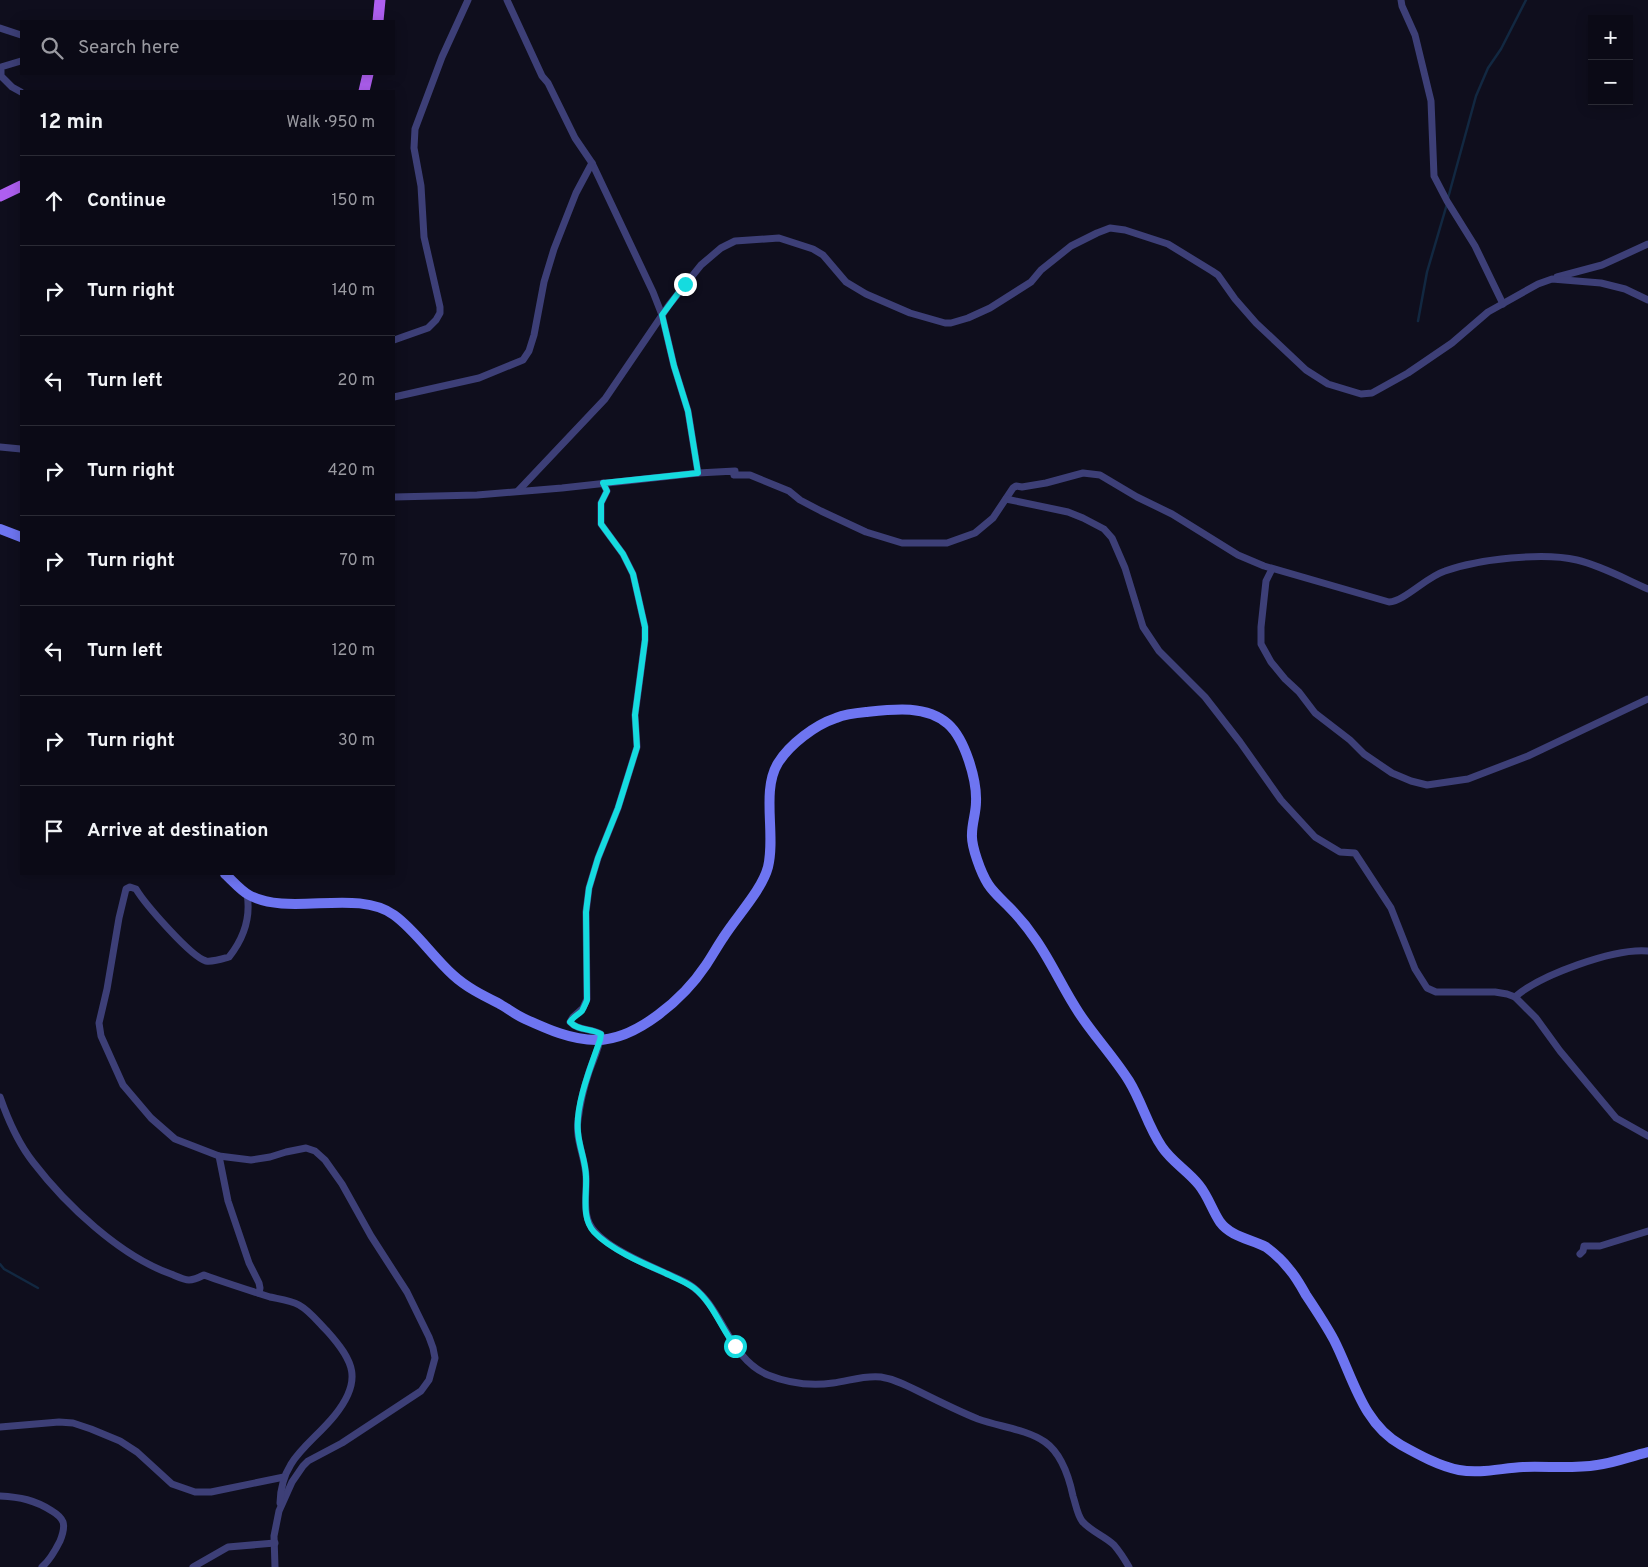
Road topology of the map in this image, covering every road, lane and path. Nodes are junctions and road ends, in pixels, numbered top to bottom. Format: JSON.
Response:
{"nodes":[{"id":1,"x":380,"y":0,"type":"edge"},
{"id":2,"x":468,"y":0,"type":"edge"},
{"id":3,"x":507,"y":0,"type":"edge"},
{"id":4,"x":1401,"y":0,"type":"edge"},
{"id":5,"x":378,"y":20,"type":"edge"},
{"id":6,"x":0,"y":28,"type":"edge"},
{"id":7,"x":20,"y":36,"type":"edge"},
{"id":8,"x":20,"y":61,"type":"edge"},
{"id":9,"x":368,"y":75,"type":"edge"},
{"id":10,"x":364,"y":90,"type":"edge"},
{"id":11,"x":20,"y":91,"type":"edge"},
{"id":12,"x":592,"y":163,"type":"junction"},
{"id":13,"x":20,"y":186,"type":"edge"},
{"id":14,"x":0,"y":196,"type":"edge"},
{"id":15,"x":1648,"y":244,"type":"edge"},
{"id":16,"x":1552,"y":279,"type":"junction"},
{"id":17,"x":1648,"y":300,"type":"edge"},
{"id":18,"x":1503,"y":304,"type":"junction"},
{"id":19,"x":662,"y":315,"type":"junction"},
{"id":20,"x":395,"y":340,"type":"edge"},
{"id":21,"x":395,"y":397,"type":"edge"},
{"id":22,"x":0,"y":447,"type":"edge"},
{"id":23,"x":20,"y":449,"type":"edge"},
{"id":24,"x":698,"y":473,"type":"junction"},
{"id":25,"x":603,"y":483,"type":"junction"},
{"id":26,"x":518,"y":491,"type":"junction"},
{"id":27,"x":395,"y":497,"type":"edge"},
{"id":28,"x":1006,"y":499,"type":"junction"},
{"id":29,"x":0,"y":529,"type":"edge"},
{"id":30,"x":20,"y":537,"type":"edge"},
{"id":31,"x":1272,"y":569,"type":"junction"},
{"id":32,"x":1648,"y":589,"type":"edge"},
{"id":33,"x":1648,"y":699,"type":"edge"},
{"id":34,"x":226,"y":875,"type":"edge"},
{"id":35,"x":247,"y":894,"type":"junction"},
{"id":36,"x":1648,"y":951,"type":"edge"},
{"id":37,"x":1515,"y":997,"type":"junction"},
{"id":38,"x":600,"y":1040,"type":"junction"},
{"id":39,"x":0,"y":1097,"type":"edge"},
{"id":40,"x":1648,"y":1136,"type":"edge"},
{"id":41,"x":219,"y":1156,"type":"junction"},
{"id":42,"x":1648,"y":1231,"type":"edge"},
{"id":43,"x":1580,"y":1254,"type":"dead end"},
{"id":44,"x":259,"y":1293,"type":"junction"},
{"id":45,"x":0,"y":1427,"type":"edge"},
{"id":46,"x":1648,"y":1452,"type":"edge"},
{"id":47,"x":284,"y":1477,"type":"junction"},
{"id":48,"x":0,"y":1496,"type":"edge"},
{"id":49,"x":280,"y":1508,"type":"junction"},
{"id":50,"x":274,"y":1542,"type":"junction"},
{"id":51,"x":42,"y":1567,"type":"edge"},
{"id":52,"x":194,"y":1567,"type":"edge"},
{"id":53,"x":275,"y":1567,"type":"edge"},
{"id":54,"x":1129,"y":1567,"type":"edge"}],
"edges":[{"from":1,"to":5,"type":"main road"},
{"from":2,"to":20,"type":"street"},
{"from":3,"to":12,"type":"street"},
{"from":4,"to":18,"type":"street"},
{"from":6,"to":7,"type":"street"},
{"from":8,"to":11,"type":"street"},
{"from":9,"to":10,"type":"main road"},
{"from":12,"to":19,"type":"street"},
{"from":12,"to":21,"type":"street"},
{"from":13,"to":14,"type":"main road"},
{"from":15,"to":16,"type":"street"},
{"from":16,"to":17,"type":"street"},
{"from":16,"to":18,"type":"street"},
{"from":18,"to":19,"type":"street"},
{"from":19,"to":24,"type":"street"},
{"from":19,"to":26,"type":"street"},
{"from":22,"to":23,"type":"street"},
{"from":24,"to":25,"type":"street"},
{"from":24,"to":28,"type":"street"},
{"from":25,"to":26,"type":"street"},
{"from":25,"to":38,"type":"street"},
{"from":26,"to":27,"type":"street"},
{"from":28,"to":31,"type":"street"},
{"from":28,"to":37,"type":"street"},
{"from":29,"to":30,"type":"main road"},
{"from":31,"to":32,"type":"street"},
{"from":31,"to":33,"type":"street"},
{"from":34,"to":35,"type":"main road"},
{"from":35,"to":38,"type":"main road"},
{"from":35,"to":41,"type":"street"},
{"from":36,"to":37,"type":"street"},
{"from":37,"to":40,"type":"street"},
{"from":38,"to":46,"type":"main road"},
{"from":38,"to":54,"type":"street"},
{"from":39,"to":44,"type":"street"},
{"from":41,"to":44,"type":"street"},
{"from":41,"to":49,"type":"street"},
{"from":42,"to":43,"type":"street"},
{"from":44,"to":47,"type":"street"},
{"from":45,"to":47,"type":"street"},
{"from":47,"to":49,"type":"street"},
{"from":48,"to":51,"type":"street"},
{"from":49,"to":50,"type":"street"},
{"from":50,"to":52,"type":"street"},
{"from":50,"to":53,"type":"street"}]}
